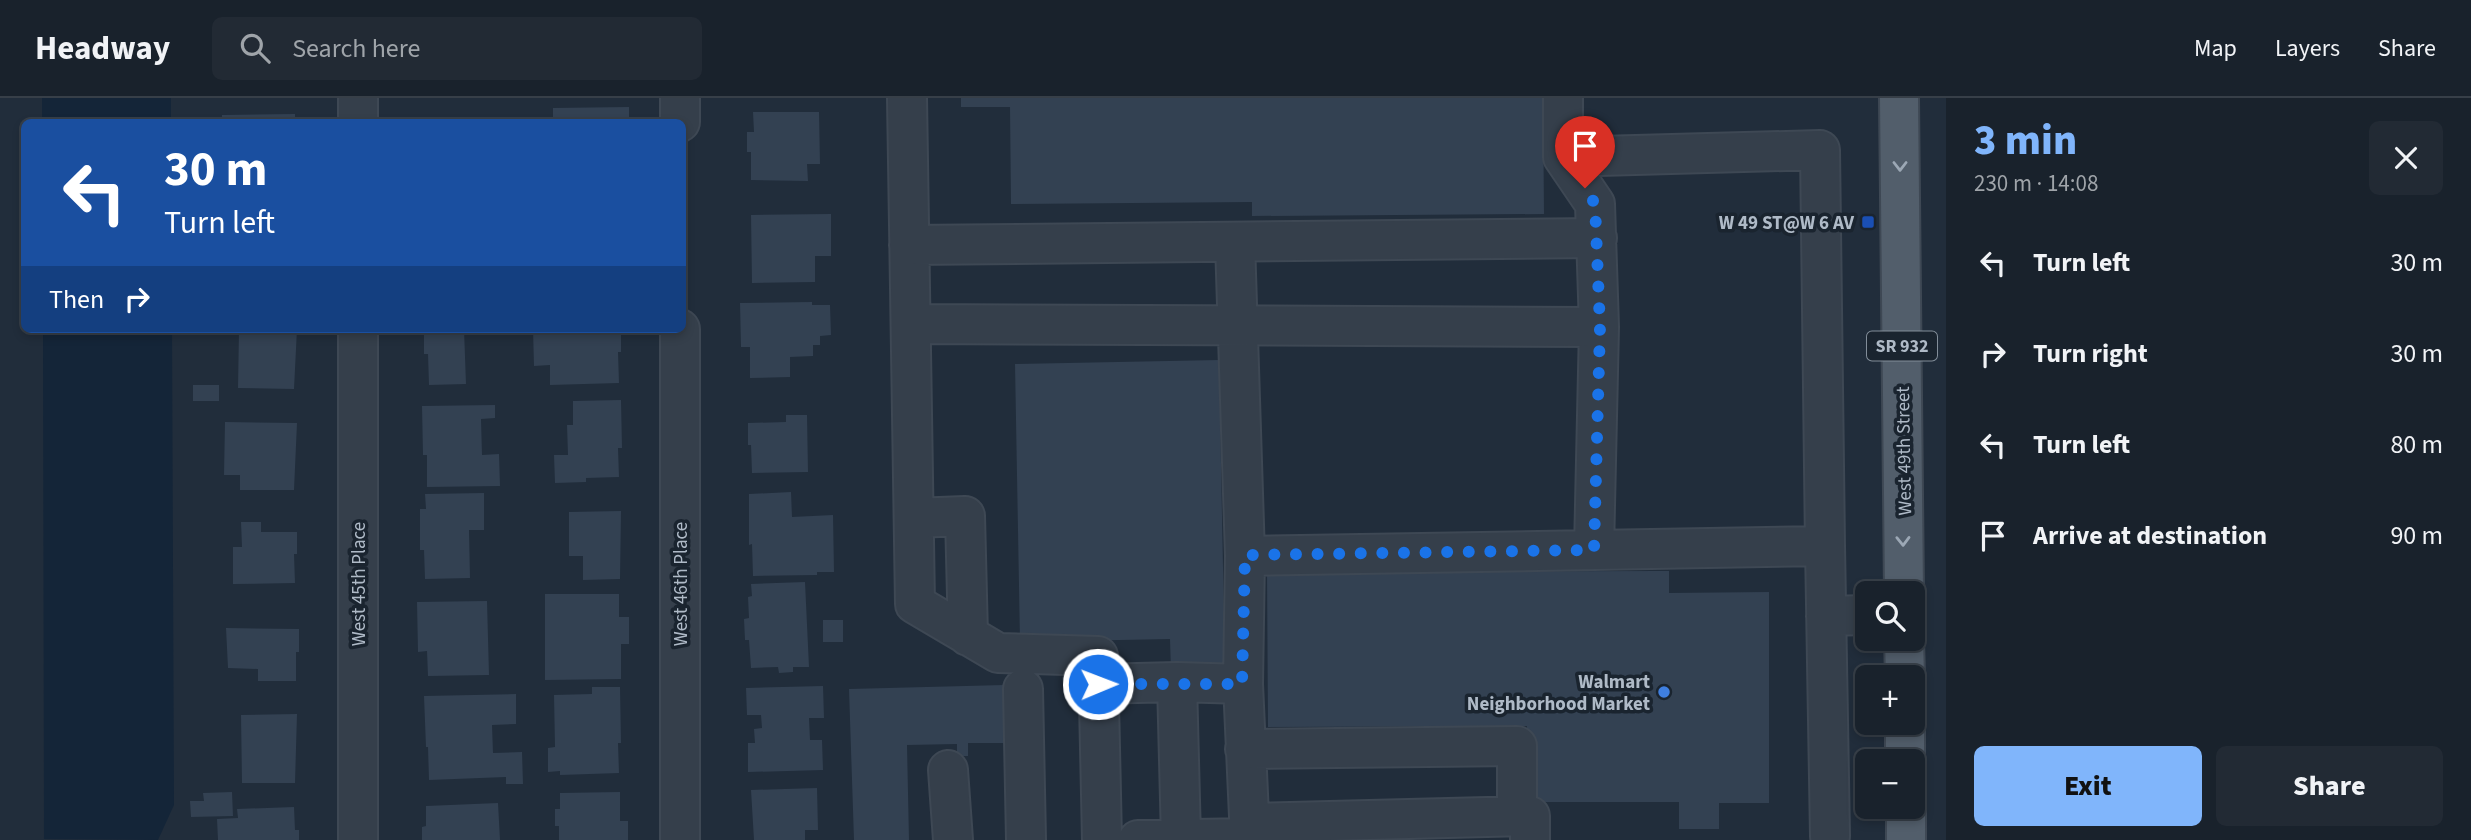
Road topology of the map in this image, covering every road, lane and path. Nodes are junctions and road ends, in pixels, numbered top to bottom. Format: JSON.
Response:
{"nodes":[{"id":1,"x":358,"y":98,"type":"edge"},
{"id":2,"x":680,"y":98,"type":"edge"},
{"id":3,"x":907,"y":98,"type":"edge"},
{"id":4,"x":1563,"y":98,"type":"edge"},
{"id":5,"x":1899,"y":98,"type":"edge"},
{"id":6,"x":358,"y":119,"type":"edge"},
{"id":7,"x":680,"y":119,"type":"edge"},
{"id":8,"x":1563,"y":157,"type":"junction"},
{"id":9,"x":1597,"y":238,"type":"junction"},
{"id":10,"x":1235,"y":242,"type":"junction"},
{"id":11,"x":909,"y":244,"type":"junction"},
{"id":12,"x":911,"y":324,"type":"junction"},
{"id":13,"x":1236,"y":326,"type":"junction"},
{"id":14,"x":1600,"y":327,"type":"junction"},
{"id":15,"x":358,"y":333,"type":"edge"},
{"id":16,"x":680,"y":333,"type":"edge"},
{"id":17,"x":914,"y":518,"type":"junction"},
{"id":18,"x":1825,"y":546,"type":"junction"},
{"id":19,"x":1594,"y":550,"type":"junction"},
{"id":20,"x":1245,"y":555,"type":"junction"},
{"id":21,"x":1904,"y":581,"type":"edge"},
{"id":22,"x":1855,"y":615,"type":"edge"},
{"id":23,"x":1826,"y":616,"type":"junction"},
{"id":24,"x":968,"y":636,"type":"junction"},
{"id":25,"x":1177,"y":682,"type":"junction"},
{"id":26,"x":1098,"y":684,"type":"junction"},
{"id":27,"x":1242,"y":684,"type":"junction"},
{"id":28,"x":1023,"y":689,"type":"dead end"},
{"id":29,"x":1245,"y":749,"type":"junction"},
{"id":30,"x":948,"y":770,"type":"dead end"},
{"id":31,"x":1906,"y":819,"type":"edge"},
{"id":32,"x":1524,"y":828,"type":"edge"},
{"id":33,"x":1249,"y":834,"type":"edge"},
{"id":34,"x":1830,"y":836,"type":"dead end"},
{"id":35,"x":1181,"y":839,"type":"edge"},
{"id":36,"x":358,"y":840,"type":"edge"},
{"id":37,"x":680,"y":840,"type":"edge"},
{"id":38,"x":953,"y":840,"type":"edge"},
{"id":39,"x":1026,"y":840,"type":"edge"},
{"id":40,"x":1102,"y":840,"type":"edge"},
{"id":41,"x":1138,"y":840,"type":"edge"},
{"id":42,"x":1906,"y":840,"type":"edge"}],
"edges":[{"from":1,"to":6,"type":"street"},
{"from":2,"to":7,"type":"street"},
{"from":3,"to":11,"type":"street"},
{"from":4,"to":8,"type":"street"},
{"from":5,"to":21,"type":"main road","name":"West 49th Street","number":"SR 932","one_way":true},
{"from":8,"to":9,"type":"street"},
{"from":8,"to":18,"type":"street"},
{"from":9,"to":10,"type":"street"},
{"from":9,"to":14,"type":"street"},
{"from":10,"to":11,"type":"street"},
{"from":10,"to":13,"type":"street"},
{"from":11,"to":12,"type":"street"},
{"from":12,"to":13,"type":"street"},
{"from":12,"to":17,"type":"street"},
{"from":13,"to":14,"type":"street"},
{"from":13,"to":20,"type":"street"},
{"from":14,"to":19,"type":"street"},
{"from":15,"to":36,"type":"street","name":"West 45th Place"},
{"from":16,"to":37,"type":"street","name":"West 46th Place"},
{"from":17,"to":24,"type":"street"},
{"from":17,"to":24,"type":"street"},
{"from":18,"to":19,"type":"street"},
{"from":18,"to":23,"type":"street"},
{"from":19,"to":20,"type":"street"},
{"from":20,"to":27,"type":"street"},
{"from":22,"to":23,"type":"street"},
{"from":23,"to":34,"type":"street"},
{"from":24,"to":26,"type":"street"},
{"from":25,"to":26,"type":"street"},
{"from":25,"to":27,"type":"street"},
{"from":25,"to":35,"type":"street"},
{"from":26,"to":40,"type":"street"},
{"from":27,"to":29,"type":"street"},
{"from":28,"to":39,"type":"street"},
{"from":29,"to":32,"type":"street"},
{"from":29,"to":33,"type":"street"},
{"from":30,"to":38,"type":"street"},
{"from":31,"to":42,"type":"main road"},
{"from":32,"to":33,"type":"street"},
{"from":33,"to":35,"type":"street"},
{"from":35,"to":41,"type":"street"}]}
